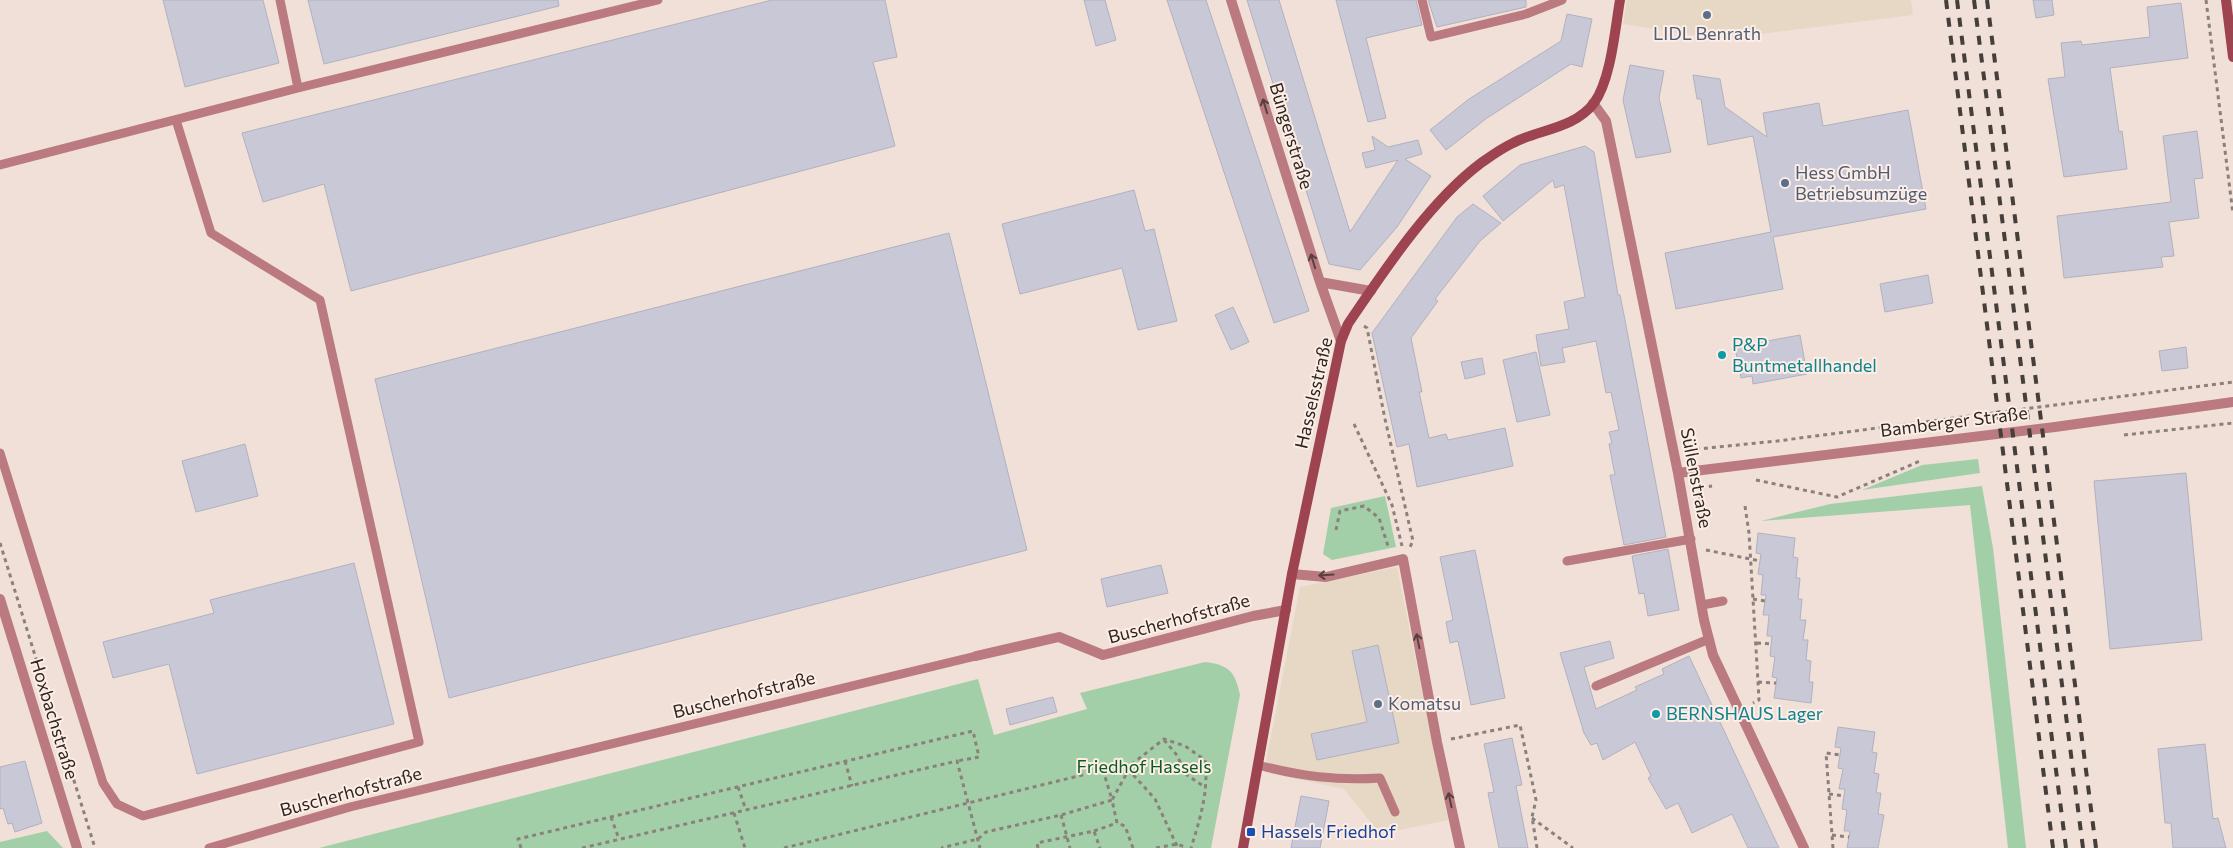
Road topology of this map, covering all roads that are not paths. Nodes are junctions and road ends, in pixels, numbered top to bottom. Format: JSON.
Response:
{"nodes":[{"id":1,"x":280,"y":0,"type":"edge"},
{"id":2,"x":658,"y":0,"type":"edge"},
{"id":3,"x":1231,"y":0,"type":"edge"},
{"id":4,"x":1422,"y":0,"type":"edge"},
{"id":5,"x":1562,"y":0,"type":"edge"},
{"id":6,"x":1620,"y":0,"type":"edge"},
{"id":7,"x":2226,"y":0,"type":"edge"},
{"id":8,"x":2233,"y":57,"type":"edge"},
{"id":9,"x":298,"y":88,"type":"junction"},
{"id":10,"x":1593,"y":103,"type":"junction"},
{"id":11,"x":176,"y":120,"type":"junction"},
{"id":12,"x":0,"y":166,"type":"edge"},
{"id":13,"x":1320,"y":282,"type":"junction"},
{"id":14,"x":1371,"y":291,"type":"junction"},
{"id":15,"x":1341,"y":340,"type":"junction"},
{"id":16,"x":2233,"y":402,"type":"edge"},
{"id":17,"x":0,"y":453,"type":"edge"},
{"id":18,"x":1678,"y":472,"type":"junction"},
{"id":19,"x":1691,"y":538,"type":"junction"},
{"id":20,"x":1567,"y":562,"type":"dead end"},
{"id":21,"x":1292,"y":574,"type":"junction"},
{"id":22,"x":0,"y":599,"type":"edge"},
{"id":23,"x":1723,"y":601,"type":"dead end"},
{"id":24,"x":1702,"y":605,"type":"junction"},
{"id":25,"x":1286,"y":610,"type":"junction"},
{"id":26,"x":1709,"y":639,"type":"junction"},
{"id":27,"x":976,"y":656,"type":"joint"},
{"id":28,"x":1596,"y":686,"type":"dead end"},
{"id":29,"x":1258,"y":765,"type":"junction"},
{"id":30,"x":1395,"y":812,"type":"dead end"},
{"id":31,"x":77,"y":848,"type":"edge"},
{"id":32,"x":209,"y":848,"type":"edge"},
{"id":33,"x":1243,"y":848,"type":"edge"},
{"id":34,"x":1460,"y":848,"type":"edge"},
{"id":35,"x":1804,"y":848,"type":"edge"}],
"edges":[{"from":1,"to":9,"type":"lane"},
{"from":2,"to":9,"type":"lane"},
{"from":13,"to":3,"type":"street","name":"Büngerstraße","one_way":true},
{"from":4,"to":5,"type":"lane"},
{"from":6,"to":10,"type":"street","name":"Hasselsstraße"},
{"from":7,"to":8,"type":"street"},
{"from":9,"to":11,"type":"lane"},
{"from":10,"to":14,"type":"street","name":"Hasselsstraße"},
{"from":10,"to":18,"type":"street","name":"Süllenstraße"},
{"from":11,"to":12,"type":"lane"},
{"from":11,"to":17,"type":"lane"},
{"from":13,"to":14,"type":"street"},
{"from":13,"to":15,"type":"street","name":"Büngerstraße"},
{"from":14,"to":15,"type":"street","name":"Hasselsstraße"},
{"from":15,"to":21,"type":"street","name":"Hasselsstraße"},
{"from":16,"to":18,"type":"street","name":"Bamberger Straße"},
{"from":18,"to":19,"type":"street","name":"Süllenstraße"},
{"from":19,"to":20,"type":"lane"},
{"from":19,"to":24,"type":"street","name":"Süllenstraße"},
{"from":21,"to":25,"type":"street","name":"Hasselsstraße"},
{"from":34,"to":21,"type":"street","one_way":true},
{"from":22,"to":31,"type":"street","name":"Hoxbachstraße"},
{"from":23,"to":24,"type":"lane"},
{"from":24,"to":26,"type":"street","name":"Süllenstraße"},
{"from":25,"to":27,"type":"street","name":"Buscherhofstraße"},
{"from":25,"to":29,"type":"street","name":"Hasselsstraße"},
{"from":26,"to":28,"type":"lane"},
{"from":26,"to":35,"type":"street","name":"Süllenstraße"},
{"from":27,"to":32,"type":"lane","name":"Buscherhofstraße"},
{"from":29,"to":30,"type":"lane"},
{"from":29,"to":33,"type":"street","name":"Hasselsstraße"}]}
